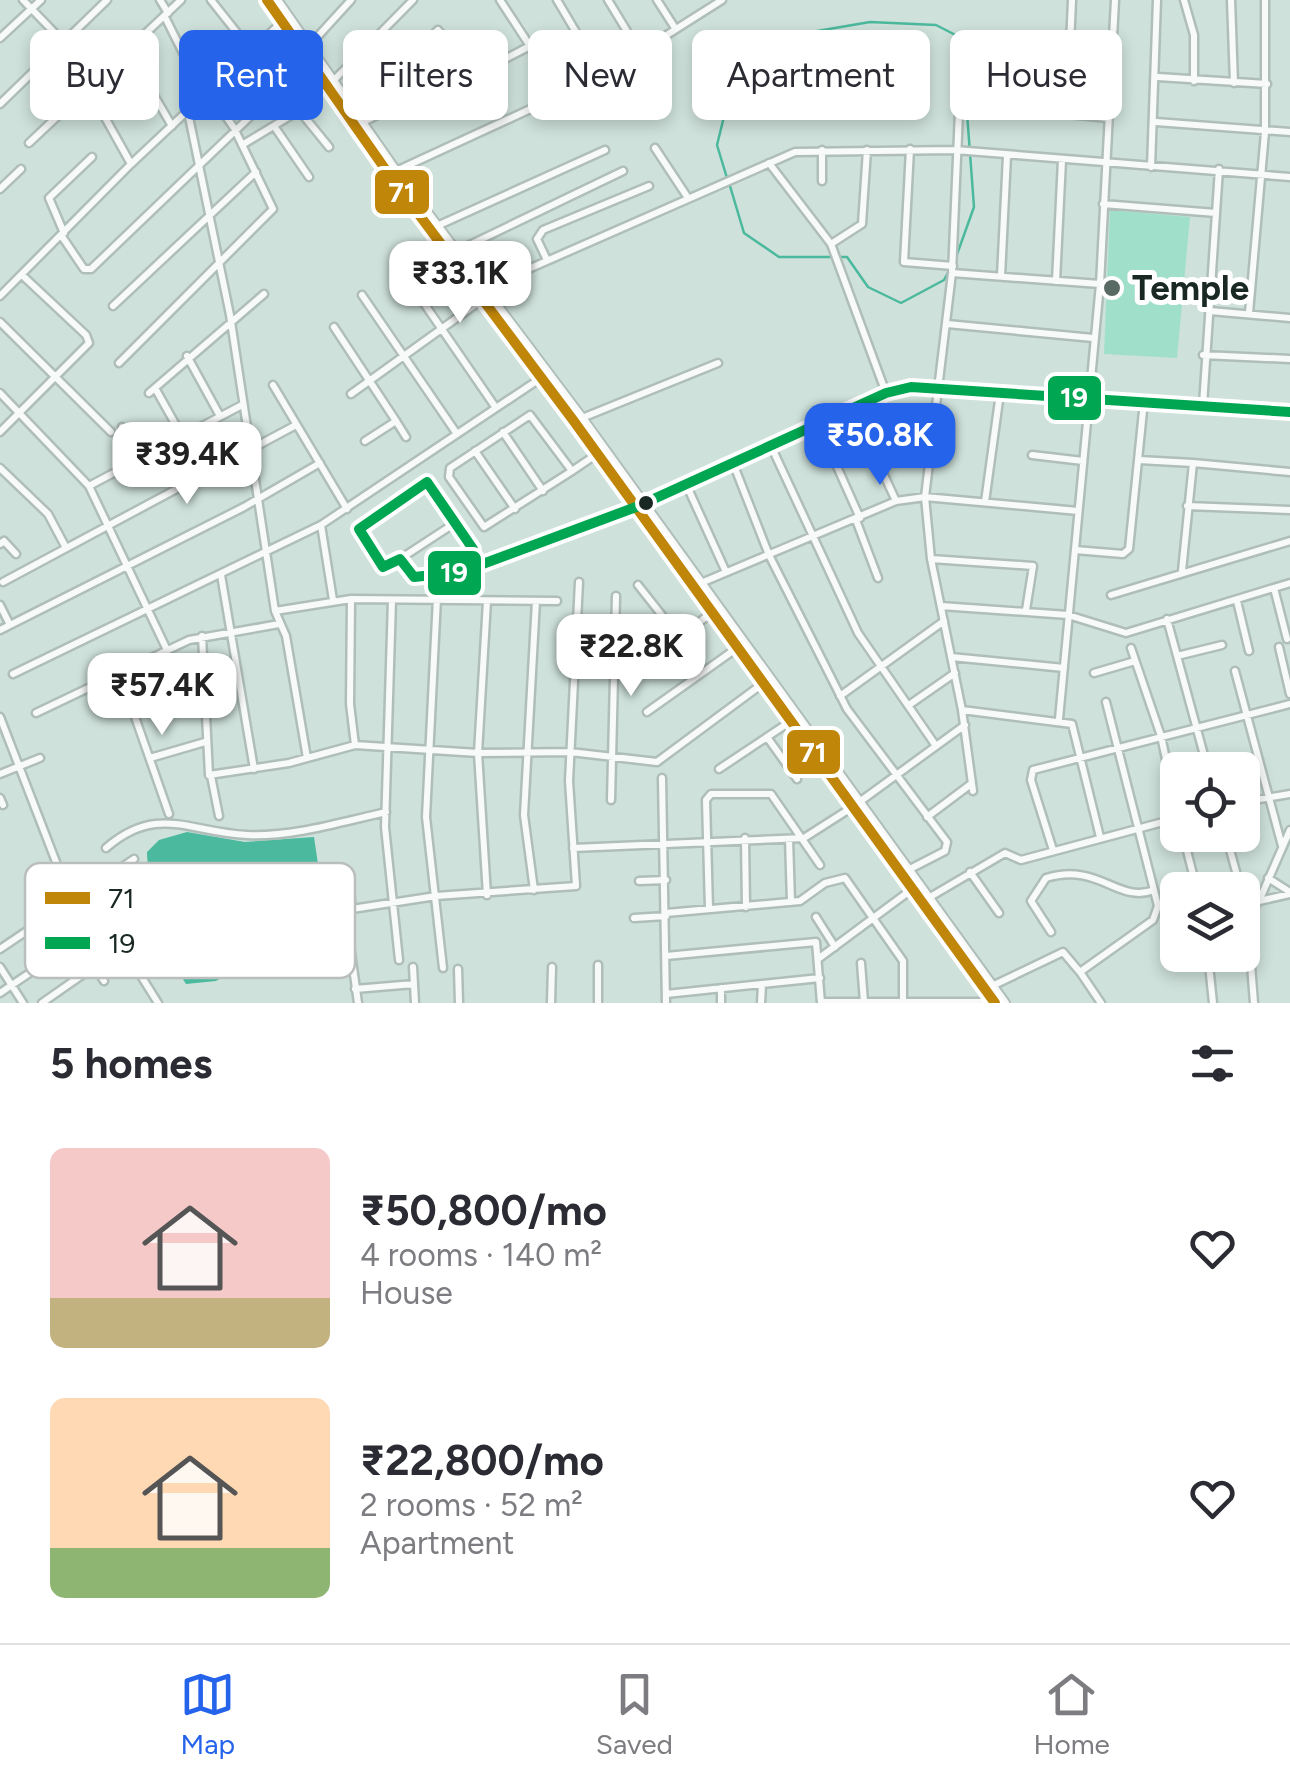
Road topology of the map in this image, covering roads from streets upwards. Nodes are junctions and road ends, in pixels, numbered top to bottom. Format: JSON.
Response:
{"nodes":[{"id":1,"x":22,"y":0,"type":"edge"},
{"id":2,"x":41,"y":0,"type":"edge"},
{"id":3,"x":107,"y":0,"type":"edge"},
{"id":4,"x":160,"y":0,"type":"edge"},
{"id":5,"x":181,"y":0,"type":"edge"},
{"id":6,"x":211,"y":0,"type":"edge"},
{"id":7,"x":267,"y":0,"type":"edge"},
{"id":8,"x":351,"y":0,"type":"edge"},
{"id":9,"x":413,"y":0,"type":"edge"},
{"id":10,"x":500,"y":0,"type":"edge"},
{"id":11,"x":558,"y":0,"type":"edge"},
{"id":12,"x":608,"y":0,"type":"edge"},
{"id":13,"x":657,"y":0,"type":"edge"},
{"id":14,"x":722,"y":0,"type":"edge"},
{"id":15,"x":1072,"y":0,"type":"edge"},
{"id":16,"x":1115,"y":0,"type":"edge"},
{"id":17,"x":1158,"y":0,"type":"edge"},
{"id":18,"x":1184,"y":0,"type":"edge"},
{"id":19,"x":1232,"y":0,"type":"edge"},
{"id":20,"x":1265,"y":0,"type":"edge"},
{"id":21,"x":282,"y":2,"type":"edge"},
{"id":22,"x":712,"y":2,"type":"edge"},
{"id":23,"x":32,"y":10,"type":"junction"},
{"id":24,"x":167,"y":15,"type":"junction"},
{"id":25,"x":285,"y":20,"type":"junction"},
{"id":26,"x":675,"y":28,"type":"junction"},
{"id":27,"x":52,"y":30,"type":"edge"},
{"id":28,"x":78,"y":30,"type":"edge"},
{"id":29,"x":151,"y":30,"type":"edge"},
{"id":30,"x":235,"y":30,"type":"edge"},
{"id":31,"x":275,"y":30,"type":"edge"},
{"id":32,"x":292,"y":30,"type":"edge"},
{"id":33,"x":323,"y":30,"type":"edge"},
{"id":34,"x":575,"y":30,"type":"edge"},
{"id":35,"x":626,"y":30,"type":"edge"},
{"id":36,"x":672,"y":30,"type":"edge"},
{"id":37,"x":1071,"y":30,"type":"edge"},
{"id":38,"x":1113,"y":30,"type":"edge"},
{"id":39,"x":0,"y":38,"type":"edge"},
{"id":40,"x":179,"y":43,"type":"edge"},
{"id":41,"x":508,"y":57,"type":"edge"},
{"id":42,"x":323,"y":73,"type":"edge"},
{"id":43,"x":30,"y":76,"type":"edge"},
{"id":44,"x":1158,"y":77,"type":"junction"},
{"id":45,"x":1194,"y":81,"type":"junction"},
{"id":46,"x":330,"y":83,"type":"junction"},
{"id":47,"x":1234,"y":83,"type":"junction"},
{"id":48,"x":1267,"y":84,"type":"junction"},
{"id":49,"x":323,"y":89,"type":"edge"},
{"id":50,"x":343,"y":100,"type":"edge"},
{"id":51,"x":0,"y":104,"type":"edge"},
{"id":52,"x":159,"y":104,"type":"edge"},
{"id":53,"x":528,"y":110,"type":"edge"},
{"id":54,"x":382,"y":113,"type":"joint"},
{"id":55,"x":53,"y":120,"type":"edge"},
{"id":56,"x":106,"y":120,"type":"edge"},
{"id":57,"x":179,"y":120,"type":"edge"},
{"id":58,"x":190,"y":120,"type":"edge"},
{"id":59,"x":228,"y":120,"type":"edge"},
{"id":60,"x":244,"y":120,"type":"edge"},
{"id":61,"x":284,"y":120,"type":"edge"},
{"id":62,"x":308,"y":120,"type":"edge"},
{"id":63,"x":358,"y":120,"type":"edge"},
{"id":64,"x":358,"y":120,"type":"edge"},
{"id":65,"x":958,"y":120,"type":"edge"},
{"id":66,"x":1108,"y":120,"type":"edge"},
{"id":67,"x":1156,"y":122,"type":"junction"},
{"id":68,"x":172,"y":126,"type":"junction"},
{"id":69,"x":274,"y":126,"type":"junction"},
{"id":70,"x":234,"y":128,"type":"junction"},
{"id":71,"x":1265,"y":132,"type":"junction"},
{"id":72,"x":1290,"y":132,"type":"edge"},
{"id":73,"x":28,"y":143,"type":"dead end"},
{"id":74,"x":242,"y":145,"type":"junction"},
{"id":75,"x":329,"y":147,"type":"dead end"},
{"id":76,"x":654,"y":148,"type":"dead end"},
{"id":77,"x":910,"y":149,"type":"junction"},
{"id":78,"x":605,"y":150,"type":"dead end"},
{"id":79,"x":822,"y":150,"type":"junction"},
{"id":80,"x":867,"y":150,"type":"junction"},
{"id":81,"x":955,"y":150,"type":"junction"},
{"id":82,"x":1008,"y":156,"type":"junction"},
{"id":83,"x":92,"y":157,"type":"dead end"},
{"id":84,"x":1062,"y":160,"type":"junction"},
{"id":85,"x":202,"y":161,"type":"junction"},
{"id":86,"x":1105,"y":162,"type":"junction"},
{"id":87,"x":131,"y":164,"type":"junction"},
{"id":88,"x":769,"y":164,"type":"junction"},
{"id":89,"x":1152,"y":167,"type":"junction"},
{"id":90,"x":21,"y":169,"type":"dead end"},
{"id":91,"x":1219,"y":170,"type":"junction"},
{"id":92,"x":396,"y":171,"type":"junction"},
{"id":93,"x":623,"y":171,"type":"dead end"},
{"id":94,"x":256,"y":172,"type":"junction"},
{"id":95,"x":1258,"y":174,"type":"junction"},
{"id":96,"x":1290,"y":176,"type":"edge"},
{"id":97,"x":309,"y":178,"type":"dead end"},
{"id":98,"x":822,"y":180,"type":"dead end"},
{"id":99,"x":649,"y":186,"type":"dead end"},
{"id":100,"x":0,"y":188,"type":"edge"},
{"id":101,"x":688,"y":198,"type":"junction"},
{"id":102,"x":1103,"y":204,"type":"junction"},
{"id":103,"x":209,"y":214,"type":"junction"},
{"id":104,"x":1216,"y":214,"type":"junction"},
{"id":105,"x":436,"y":226,"type":"junction"},
{"id":106,"x":62,"y":234,"type":"junction"},
{"id":107,"x":831,"y":244,"type":"junction"},
{"id":108,"x":456,"y":252,"type":"junction"},
{"id":109,"x":547,"y":260,"type":"junction"},
{"id":110,"x":219,"y":264,"type":"junction"},
{"id":111,"x":397,"y":264,"type":"dead end"},
{"id":112,"x":952,"y":270,"type":"junction"},
{"id":113,"x":22,"y":275,"type":"junction"},
{"id":114,"x":1001,"y":276,"type":"junction"},
{"id":115,"x":1056,"y":280,"type":"junction"},
{"id":116,"x":1100,"y":284,"type":"junction"},
{"id":117,"x":264,"y":294,"type":"dead end"},
{"id":118,"x":362,"y":295,"type":"dead end"},
{"id":119,"x":485,"y":295,"type":"junction"},
{"id":120,"x":0,"y":296,"type":"edge"},
{"id":121,"x":113,"y":306,"type":"dead end"},
{"id":122,"x":1210,"y":311,"type":"junction"},
{"id":123,"x":1249,"y":314,"type":"junction"},
{"id":124,"x":1290,"y":318,"type":"edge"},
{"id":125,"x":230,"y":319,"type":"junction"},
{"id":126,"x":0,"y":322,"type":"edge"},
{"id":127,"x":946,"y":324,"type":"junction"},
{"id":128,"x":334,"y":327,"type":"dead end"},
{"id":129,"x":441,"y":331,"type":"junction"},
{"id":130,"x":1093,"y":338,"type":"junction"},
{"id":131,"x":1203,"y":355,"type":"junction"},
{"id":132,"x":187,"y":356,"type":"junction"},
{"id":133,"x":404,"y":357,"type":"junction"},
{"id":134,"x":1290,"y":360,"type":"edge"},
{"id":135,"x":718,"y":362,"type":"dead end"},
{"id":136,"x":120,"y":363,"type":"dead end"},
{"id":137,"x":53,"y":378,"type":"junction"},
{"id":138,"x":541,"y":378,"type":"junction"},
{"id":139,"x":369,"y":381,"type":"junction"},
{"id":140,"x":273,"y":384,"type":"dead end"},
{"id":141,"x":938,"y":388,"type":"junction"},
{"id":142,"x":0,"y":392,"type":"edge"},
{"id":143,"x":886,"y":393,"type":"junction"},
{"id":144,"x":351,"y":394,"type":"dead end"},
{"id":145,"x":1000,"y":394,"type":"junction"},
{"id":146,"x":1088,"y":397,"type":"junction"},
{"id":147,"x":1144,"y":401,"type":"junction"},
{"id":148,"x":242,"y":405,"type":"junction"},
{"id":149,"x":1203,"y":405,"type":"junction"},
{"id":150,"x":496,"y":408,"type":"junction"},
{"id":151,"x":853,"y":408,"type":"junction"},
{"id":152,"x":20,"y":412,"type":"junction"},
{"id":153,"x":1290,"y":412,"type":"edge"},
{"id":154,"x":220,"y":416,"type":"junction"},
{"id":155,"x":582,"y":418,"type":"junction"},
{"id":156,"x":396,"y":421,"type":"junction"},
{"id":157,"x":818,"y":424,"type":"junction"},
{"id":158,"x":296,"y":425,"type":"junction"},
{"id":159,"x":122,"y":427,"type":"dead end"},
{"id":160,"x":0,"y":432,"type":"edge"},
{"id":161,"x":111,"y":432,"type":"dead end"},
{"id":162,"x":502,"y":432,"type":"junction"},
{"id":163,"x":456,"y":434,"type":"junction"},
{"id":164,"x":182,"y":436,"type":"junction"},
{"id":165,"x":406,"y":437,"type":"dead end"},
{"id":166,"x":365,"y":441,"type":"dead end"},
{"id":167,"x":771,"y":446,"type":"junction"},
{"id":168,"x":475,"y":451,"type":"junction"},
{"id":169,"x":250,"y":452,"type":"junction"},
{"id":170,"x":597,"y":454,"type":"junction"},
{"id":171,"x":1032,"y":456,"type":"dead end"},
{"id":172,"x":141,"y":458,"type":"junction"},
{"id":173,"x":1138,"y":460,"type":"junction"},
{"id":174,"x":1083,"y":461,"type":"junction"},
{"id":175,"x":320,"y":463,"type":"junction"},
{"id":176,"x":733,"y":463,"type":"junction"},
{"id":177,"x":1193,"y":463,"type":"junction"},
{"id":178,"x":0,"y":468,"type":"edge"},
{"id":179,"x":572,"y":472,"type":"junction"},
{"id":180,"x":1290,"y":472,"type":"edge"},
{"id":181,"x":686,"y":484,"type":"junction"},
{"id":182,"x":89,"y":486,"type":"junction"},
{"id":183,"x":543,"y":491,"type":"junction"},
{"id":184,"x":925,"y":497,"type":"junction"},
{"id":185,"x":260,"y":500,"type":"junction"},
{"id":186,"x":896,"y":500,"type":"junction"},
{"id":187,"x":985,"y":502,"type":"junction"},
{"id":188,"x":639,"y":505,"type":"junction"},
{"id":189,"x":1187,"y":506,"type":"junction"},
{"id":190,"x":347,"y":508,"type":"junction"},
{"id":191,"x":516,"y":509,"type":"junction"},
{"id":192,"x":1290,"y":510,"type":"edge"},
{"id":193,"x":1078,"y":512,"type":"junction"},
{"id":194,"x":858,"y":519,"type":"junction"},
{"id":195,"x":455,"y":523,"type":"junction"},
{"id":196,"x":320,"y":525,"type":"junction"},
{"id":197,"x":105,"y":526,"type":"junction"},
{"id":198,"x":813,"y":535,"type":"junction"},
{"id":199,"x":1,"y":541,"type":"edge"},
{"id":200,"x":1290,"y":541,"type":"edge"},
{"id":201,"x":65,"y":546,"type":"junction"},
{"id":202,"x":473,"y":550,"type":"dead end"},
{"id":203,"x":1075,"y":550,"type":"junction"},
{"id":204,"x":268,"y":551,"type":"junction"},
{"id":205,"x":16,"y":554,"type":"dead end"},
{"id":206,"x":769,"y":555,"type":"junction"},
{"id":207,"x":400,"y":558,"type":"junction"},
{"id":208,"x":931,"y":559,"type":"junction"},
{"id":209,"x":125,"y":568,"type":"junction"},
{"id":210,"x":1182,"y":571,"type":"junction"},
{"id":211,"x":726,"y":572,"type":"junction"},
{"id":212,"x":221,"y":574,"type":"junction"},
{"id":213,"x":878,"y":578,"type":"dead end"},
{"id":214,"x":3,"y":582,"type":"dead end"},
{"id":215,"x":580,"y":582,"type":"dead end"},
{"id":216,"x":701,"y":582,"type":"junction"},
{"id":217,"x":1290,"y":583,"type":"edge"},
{"id":218,"x":638,"y":585,"type":"dead end"},
{"id":219,"x":1274,"y":588,"type":"junction"},
{"id":220,"x":1111,"y":595,"type":"dead end"},
{"id":221,"x":616,"y":596,"type":"dead end"},
{"id":222,"x":437,"y":598,"type":"junction"},
{"id":223,"x":350,"y":599,"type":"junction"},
{"id":224,"x":332,"y":600,"type":"junction"},
{"id":225,"x":392,"y":600,"type":"junction"},
{"id":226,"x":487,"y":601,"type":"junction"},
{"id":227,"x":536,"y":601,"type":"junction"},
{"id":228,"x":557,"y":601,"type":"dead end"},
{"id":229,"x":1237,"y":601,"type":"junction"},
{"id":230,"x":0,"y":605,"type":"edge"},
{"id":231,"x":941,"y":606,"type":"junction"},
{"id":232,"x":146,"y":609,"type":"junction"},
{"id":233,"x":1026,"y":610,"type":"junction"},
{"id":234,"x":276,"y":612,"type":"junction"},
{"id":235,"x":712,"y":612,"type":"junction"},
{"id":236,"x":1068,"y":615,"type":"junction"},
{"id":237,"x":1167,"y":620,"type":"junction"},
{"id":238,"x":944,"y":621,"type":"junction"},
{"id":239,"x":278,"y":624,"type":"junction"},
{"id":240,"x":10,"y":625,"type":"junction"},
{"id":241,"x":0,"y":630,"type":"edge"},
{"id":242,"x":232,"y":631,"type":"junction"},
{"id":243,"x":202,"y":636,"type":"junction"},
{"id":244,"x":679,"y":637,"type":"junction"},
{"id":245,"x":1287,"y":639,"type":"dead end"},
{"id":246,"x":1222,"y":645,"type":"dead end"},
{"id":247,"x":736,"y":648,"type":"junction"},
{"id":248,"x":1131,"y":648,"type":"dead end"},
{"id":249,"x":1279,"y":648,"type":"dead end"},
{"id":250,"x":167,"y":650,"type":"junction"},
{"id":251,"x":1249,"y":651,"type":"dead end"},
{"id":252,"x":952,"y":656,"type":"junction"},
{"id":253,"x":1177,"y":656,"type":"junction"},
{"id":254,"x":1136,"y":661,"type":"junction"},
{"id":255,"x":575,"y":663,"type":"junction"},
{"id":256,"x":880,"y":664,"type":"junction"},
{"id":257,"x":614,"y":666,"type":"junction"},
{"id":258,"x":1064,"y":668,"type":"junction"},
{"id":259,"x":1235,"y":671,"type":"dead end"},
{"id":260,"x":955,"y":673,"type":"junction"},
{"id":261,"x":1094,"y":673,"type":"dead end"},
{"id":262,"x":12,"y":674,"type":"dead end"},
{"id":263,"x":120,"y":674,"type":"junction"},
{"id":264,"x":767,"y":681,"type":"junction"},
{"id":265,"x":204,"y":692,"type":"junction"},
{"id":266,"x":1290,"y":694,"type":"edge"},
{"id":267,"x":840,"y":696,"type":"junction"},
{"id":268,"x":1106,"y":702,"type":"dead end"},
{"id":269,"x":1290,"y":704,"type":"edge"},
{"id":270,"x":909,"y":706,"type":"junction"},
{"id":271,"x":962,"y":710,"type":"junction"},
{"id":272,"x":647,"y":712,"type":"dead end"},
{"id":273,"x":134,"y":713,"type":"junction"},
{"id":274,"x":36,"y":714,"type":"dead end"},
{"id":275,"x":1246,"y":714,"type":"junction"},
{"id":276,"x":0,"y":718,"type":"edge"},
{"id":277,"x":1059,"y":718,"type":"junction"},
{"id":278,"x":791,"y":721,"type":"junction"},
{"id":279,"x":965,"y":725,"type":"junction"},
{"id":280,"x":1196,"y":727,"type":"junction"},
{"id":281,"x":1161,"y":736,"type":"junction"},
{"id":282,"x":767,"y":738,"type":"junction"},
{"id":283,"x":205,"y":742,"type":"junction"},
{"id":284,"x":354,"y":745,"type":"junction"},
{"id":285,"x":936,"y":746,"type":"junction"},
{"id":286,"x":431,"y":747,"type":"junction"},
{"id":287,"x":1119,"y":747,"type":"junction"},
{"id":288,"x":386,"y":748,"type":"junction"},
{"id":289,"x":529,"y":752,"type":"junction"},
{"id":290,"x":570,"y":752,"type":"junction"},
{"id":291,"x":1164,"y":752,"type":"edge"},
{"id":292,"x":1203,"y":752,"type":"edge"},
{"id":293,"x":478,"y":753,"type":"junction"},
{"id":294,"x":613,"y":755,"type":"junction"},
{"id":295,"x":1081,"y":756,"type":"junction"},
{"id":296,"x":40,"y":758,"type":"dead end"},
{"id":297,"x":150,"y":758,"type":"junction"},
{"id":298,"x":307,"y":758,"type":"junction"},
{"id":299,"x":20,"y":767,"type":"junction"},
{"id":300,"x":720,"y":768,"type":"dead end"},
{"id":301,"x":254,"y":769,"type":"junction"},
{"id":302,"x":0,"y":774,"type":"edge"},
{"id":303,"x":211,"y":776,"type":"junction"},
{"id":304,"x":895,"y":776,"type":"junction"},
{"id":305,"x":662,"y":778,"type":"dead end"},
{"id":306,"x":797,"y":779,"type":"dead end"},
{"id":307,"x":1290,"y":794,"type":"edge"},
{"id":308,"x":1268,"y":796,"type":"junction"},
{"id":309,"x":1260,"y":798,"type":"edge"},
{"id":310,"x":611,"y":800,"type":"dead end"},
{"id":311,"x":855,"y":806,"type":"junction"},
{"id":312,"x":386,"y":812,"type":"junction"},
{"id":313,"x":169,"y":814,"type":"dead end"},
{"id":314,"x":219,"y":816,"type":"dead end"},
{"id":315,"x":927,"y":818,"type":"junction"},
{"id":316,"x":1160,"y":822,"type":"edge"},
{"id":317,"x":1138,"y":828,"type":"junction"},
{"id":318,"x":1290,"y":830,"type":"edge"},
{"id":319,"x":1100,"y":837,"type":"junction"},
{"id":320,"x":744,"y":838,"type":"junction"},
{"id":321,"x":789,"y":838,"type":"junction"},
{"id":322,"x":804,"y":838,"type":"junction"},
{"id":323,"x":664,"y":840,"type":"junction"},
{"id":324,"x":706,"y":840,"type":"junction"},
{"id":325,"x":1282,"y":846,"type":"junction"},
{"id":326,"x":106,"y":848,"type":"dead end"},
{"id":327,"x":573,"y":848,"type":"junction"},
{"id":328,"x":1053,"y":850,"type":"junction"},
{"id":329,"x":134,"y":859,"type":"dead end"},
{"id":330,"x":59,"y":863,"type":"edge"},
{"id":331,"x":128,"y":863,"type":"edge"},
{"id":332,"x":820,"y":865,"type":"dead end"},
{"id":333,"x":906,"y":871,"type":"junction"},
{"id":334,"x":970,"y":872,"type":"junction"},
{"id":335,"x":1268,"y":878,"type":"junction"},
{"id":336,"x":666,"y":880,"type":"junction"},
{"id":337,"x":639,"y":881,"type":"dead end"},
{"id":338,"x":534,"y":890,"type":"junction"},
{"id":339,"x":911,"y":890,"type":"junction"},
{"id":340,"x":1154,"y":890,"type":"junction"},
{"id":341,"x":1290,"y":893,"type":"edge"},
{"id":342,"x":486,"y":895,"type":"junction"},
{"id":343,"x":436,"y":896,"type":"junction"},
{"id":344,"x":1260,"y":899,"type":"edge"},
{"id":345,"x":924,"y":901,"type":"junction"},
{"id":346,"x":791,"y":902,"type":"junction"},
{"id":347,"x":1260,"y":902,"type":"edge"},
{"id":348,"x":393,"y":904,"type":"junction"},
{"id":349,"x":746,"y":906,"type":"junction"},
{"id":350,"x":355,"y":909,"type":"edge"},
{"id":351,"x":709,"y":909,"type":"junction"},
{"id":352,"x":999,"y":913,"type":"dead end"},
{"id":353,"x":666,"y":915,"type":"junction"},
{"id":354,"x":816,"y":917,"type":"dead end"},
{"id":355,"x":876,"y":917,"type":"junction"},
{"id":356,"x":634,"y":918,"type":"dead end"},
{"id":357,"x":25,"y":932,"type":"edge"},
{"id":358,"x":1051,"y":932,"type":"dead end"},
{"id":359,"x":835,"y":948,"type":"junction"},
{"id":360,"x":0,"y":949,"type":"edge"},
{"id":361,"x":666,"y":956,"type":"junction"},
{"id":362,"x":818,"y":959,"type":"junction"},
{"id":363,"x":399,"y":960,"type":"dead end"},
{"id":364,"x":861,"y":963,"type":"dead end"},
{"id":365,"x":598,"y":966,"type":"dead end"},
{"id":366,"x":412,"y":967,"type":"dead end"},
{"id":367,"x":0,"y":968,"type":"edge"},
{"id":368,"x":443,"y":968,"type":"dead end"},
{"id":369,"x":552,"y":968,"type":"dead end"},
{"id":370,"x":458,"y":969,"type":"dead end"},
{"id":371,"x":1080,"y":972,"type":"junction"},
{"id":372,"x":1210,"y":972,"type":"edge"},
{"id":373,"x":1252,"y":972,"type":"edge"},
{"id":374,"x":25,"y":976,"type":"edge"},
{"id":375,"x":81,"y":978,"type":"edge"},
{"id":376,"x":102,"y":978,"type":"edge"},
{"id":377,"x":143,"y":978,"type":"edge"},
{"id":378,"x":354,"y":978,"type":"edge"},
{"id":379,"x":820,"y":978,"type":"junction"},
{"id":380,"x":104,"y":981,"type":"dead end"},
{"id":381,"x":414,"y":984,"type":"junction"},
{"id":382,"x":12,"y":985,"type":"junction"},
{"id":383,"x":762,"y":985,"type":"junction"},
{"id":384,"x":992,"y":986,"type":"junction"},
{"id":385,"x":720,"y":988,"type":"junction"},
{"id":386,"x":355,"y":989,"type":"junction"},
{"id":387,"x":686,"y":992,"type":"junction"},
{"id":388,"x":0,"y":993,"type":"edge"},
{"id":389,"x":666,"y":999,"type":"edge"},
{"id":390,"x":54,"y":1000,"type":"edge"},
{"id":391,"x":821,"y":1002,"type":"edge"},
{"id":392,"x":864,"y":1002,"type":"edge"},
{"id":393,"x":903,"y":1002,"type":"edge"},
{"id":394,"x":995,"y":1002,"type":"edge"},
{"id":395,"x":23,"y":1003,"type":"edge"},
{"id":396,"x":42,"y":1003,"type":"edge"},
{"id":397,"x":158,"y":1003,"type":"edge"},
{"id":398,"x":358,"y":1003,"type":"edge"},
{"id":399,"x":414,"y":1003,"type":"edge"},
{"id":400,"x":459,"y":1003,"type":"edge"},
{"id":401,"x":551,"y":1003,"type":"edge"},
{"id":402,"x":598,"y":1003,"type":"edge"},
{"id":403,"x":687,"y":1003,"type":"edge"},
{"id":404,"x":720,"y":1003,"type":"edge"},
{"id":405,"x":761,"y":1003,"type":"edge"},
{"id":406,"x":942,"y":1003,"type":"edge"},
{"id":407,"x":1005,"y":1003,"type":"edge"},
{"id":408,"x":1102,"y":1003,"type":"edge"},
{"id":409,"x":1213,"y":1003,"type":"edge"},
{"id":410,"x":1254,"y":1003,"type":"edge"}],
"edges":[{"from":1,"to":23,"type":"street"},
{"from":2,"to":23,"type":"street"},
{"from":3,"to":28,"type":"street"},
{"from":4,"to":24,"type":"street"},
{"from":5,"to":24,"type":"street"},
{"from":6,"to":30,"type":"street"},
{"from":7,"to":25,"type":"street"},
{"from":8,"to":33,"type":"street"},
{"from":9,"to":46,"type":"street"},
{"from":10,"to":41,"type":"street"},
{"from":11,"to":34,"type":"street"},
{"from":12,"to":35,"type":"street"},
{"from":13,"to":26,"type":"street"},
{"from":14,"to":22,"type":"street"},
{"from":15,"to":37,"type":"street"},
{"from":16,"to":38,"type":"street"},
{"from":17,"to":44,"type":"street"},
{"from":18,"to":45,"type":"street"},
{"from":19,"to":47,"type":"street"},
{"from":20,"to":48,"type":"street"},
{"from":21,"to":25,"type":"street"},
{"from":22,"to":26,"type":"street"},
{"from":23,"to":27,"type":"street"},
{"from":23,"to":39,"type":"street"},
{"from":24,"to":29,"type":"street"},
{"from":24,"to":40,"type":"street"},
{"from":25,"to":31,"type":"street"},
{"from":25,"to":32,"type":"street"},
{"from":26,"to":36,"type":"street"},
{"from":42,"to":46,"type":"street"},
{"from":43,"to":51,"type":"street"},
{"from":44,"to":45,"type":"street"},
{"from":44,"to":67,"type":"street"},
{"from":45,"to":47,"type":"street"},
{"from":46,"to":49,"type":"street"},
{"from":46,"to":50,"type":"street"},
{"from":47,"to":48,"type":"street"},
{"from":48,"to":71,"type":"street"},
{"from":52,"to":68,"type":"street"},
{"from":53,"to":92,"type":"street"},
{"from":54,"to":54,"type":"street"},
{"from":55,"to":73,"type":"street"},
{"from":56,"to":87,"type":"street"},
{"from":57,"to":68,"type":"street"},
{"from":58,"to":85,"type":"street"},
{"from":59,"to":70,"type":"street"},
{"from":60,"to":70,"type":"street"},
{"from":61,"to":69,"type":"street"},
{"from":62,"to":75,"type":"street"},
{"from":63,"to":92,"type":"street"},
{"from":64,"to":119,"type":"street"},
{"from":65,"to":81,"type":"street"},
{"from":66,"to":86,"type":"street"},
{"from":67,"to":71,"type":"street"},
{"from":67,"to":89,"type":"street"},
{"from":68,"to":87,"type":"street"},
{"from":69,"to":74,"type":"street"},
{"from":69,"to":97,"type":"street"},
{"from":70,"to":74,"type":"street"},
{"from":70,"to":85,"type":"street"},
{"from":71,"to":72,"type":"street"},
{"from":71,"to":95,"type":"street"},
{"from":74,"to":94,"type":"street"},
{"from":76,"to":101,"type":"street"},
{"from":77,"to":80,"type":"street"},
{"from":77,"to":81,"type":"street"},
{"from":77,"to":112,"type":"street"},
{"from":78,"to":105,"type":"street"},
{"from":79,"to":80,"type":"street"},
{"from":79,"to":88,"type":"street"},
{"from":79,"to":98,"type":"street"},
{"from":80,"to":107,"type":"street"},
{"from":81,"to":82,"type":"street"},
{"from":81,"to":112,"type":"street"},
{"from":82,"to":84,"type":"street"},
{"from":82,"to":114,"type":"street"},
{"from":83,"to":106,"type":"street"},
{"from":84,"to":86,"type":"street"},
{"from":84,"to":115,"type":"street"},
{"from":85,"to":103,"type":"street"},
{"from":85,"to":106,"type":"street"},
{"from":86,"to":89,"type":"street"},
{"from":86,"to":102,"type":"street"},
{"from":87,"to":106,"type":"street"},
{"from":88,"to":101,"type":"street"},
{"from":88,"to":107,"type":"street"},
{"from":89,"to":91,"type":"street"},
{"from":90,"to":100,"type":"street"},
{"from":91,"to":95,"type":"street"},
{"from":91,"to":104,"type":"street"},
{"from":92,"to":105,"type":"street"},
{"from":93,"to":108,"type":"street"},
{"from":94,"to":103,"type":"street"},
{"from":94,"to":110,"type":"street"},
{"from":95,"to":96,"type":"street"},
{"from":95,"to":123,"type":"street"},
{"from":99,"to":109,"type":"street"},
{"from":101,"to":109,"type":"street"},
{"from":102,"to":104,"type":"street"},
{"from":102,"to":116,"type":"street"},
{"from":103,"to":110,"type":"street"},
{"from":103,"to":121,"type":"street"},
{"from":104,"to":122,"type":"street"},
{"from":105,"to":108,"type":"street"},
{"from":106,"to":113,"type":"street"},
{"from":107,"to":143,"type":"street"},
{"from":108,"to":119,"type":"street"},
{"from":109,"to":119,"type":"street"},
{"from":110,"to":125,"type":"street"},
{"from":110,"to":136,"type":"street"},
{"from":111,"to":129,"type":"street"},
{"from":112,"to":114,"type":"street"},
{"from":112,"to":127,"type":"street"},
{"from":113,"to":120,"type":"street"},
{"from":113,"to":137,"type":"street"},
{"from":114,"to":115,"type":"street"},
{"from":115,"to":116,"type":"street"},
{"from":116,"to":130,"type":"street"},
{"from":117,"to":125,"type":"street"},
{"from":118,"to":133,"type":"street"},
{"from":119,"to":129,"type":"street"},
{"from":119,"to":138,"type":"street"},
{"from":119,"to":155,"type":"street"},
{"from":122,"to":123,"type":"street"},
{"from":122,"to":131,"type":"street"},
{"from":123,"to":124,"type":"street"},
{"from":125,"to":132,"type":"street"},
{"from":125,"to":148,"type":"street"},
{"from":126,"to":137,"type":"street"},
{"from":127,"to":130,"type":"street"},
{"from":127,"to":141,"type":"street"},
{"from":128,"to":139,"type":"street"},
{"from":129,"to":133,"type":"street"},
{"from":129,"to":150,"type":"street"},
{"from":130,"to":146,"type":"street"},
{"from":131,"to":134,"type":"street"},
{"from":131,"to":149,"type":"street"},
{"from":132,"to":154,"type":"street"},
{"from":132,"to":164,"type":"street"},
{"from":133,"to":139,"type":"street"},
{"from":133,"to":163,"type":"street"},
{"from":135,"to":155,"type":"street"},
{"from":137,"to":152,"type":"street"},
{"from":137,"to":161,"type":"street"},
{"from":138,"to":150,"type":"street"},
{"from":138,"to":170,"type":"street"},
{"from":139,"to":144,"type":"street"},
{"from":139,"to":156,"type":"street"},
{"from":140,"to":158,"type":"street"},
{"from":141,"to":143,"type":"street"},
{"from":141,"to":145,"type":"street"},
{"from":141,"to":184,"type":"street"},
{"from":142,"to":152,"type":"street"},
{"from":143,"to":151,"type":"street"},
{"from":145,"to":146,"type":"street"},
{"from":145,"to":187,"type":"street"},
{"from":146,"to":147,"type":"street"},
{"from":146,"to":174,"type":"street"},
{"from":147,"to":149,"type":"street"},
{"from":147,"to":173,"type":"street"},
{"from":148,"to":154,"type":"street"},
{"from":148,"to":169,"type":"street"},
{"from":149,"to":153,"type":"street"},
{"from":150,"to":163,"type":"street"},
{"from":151,"to":157,"type":"street"},
{"from":151,"to":186,"type":"street"},
{"from":152,"to":160,"type":"street"},
{"from":152,"to":182,"type":"street"},
{"from":154,"to":164,"type":"street"},
{"from":155,"to":188,"type":"street"},
{"from":156,"to":165,"type":"street"},
{"from":156,"to":166,"type":"street"},
{"from":157,"to":167,"type":"street"},
{"from":157,"to":194,"type":"street"},
{"from":158,"to":169,"type":"street"},
{"from":158,"to":175,"type":"street"},
{"from":159,"to":172,"type":"street"},
{"from":162,"to":168,"type":"street"},
{"from":162,"to":179,"type":"street"},
{"from":162,"to":183,"type":"street"},
{"from":163,"to":190,"type":"street"},
{"from":164,"to":172,"type":"street"},
{"from":167,"to":176,"type":"street"},
{"from":167,"to":198,"type":"street"},
{"from":168,"to":191,"type":"street"},
{"from":168,"to":191,"type":"street"},
{"from":169,"to":185,"type":"street"},
{"from":169,"to":197,"type":"street"},
{"from":170,"to":179,"type":"street"},
{"from":170,"to":188,"type":"street"},
{"from":171,"to":174,"type":"street"},
{"from":172,"to":182,"type":"street"},
{"from":173,"to":177,"type":"street"},
{"from":173,"to":203,"type":"street"},
{"from":174,"to":193,"type":"street"},
{"from":175,"to":185,"type":"street"},
{"from":175,"to":190,"type":"street"},
{"from":176,"to":181,"type":"street"},
{"from":176,"to":206,"type":"street"},
{"from":177,"to":180,"type":"street"},
{"from":177,"to":189,"type":"street"},
{"from":178,"to":201,"type":"street"},
{"from":179,"to":183,"type":"street"},
{"from":181,"to":188,"type":"street"},
{"from":181,"to":211,"type":"street"},
{"from":182,"to":197,"type":"street"},
{"from":183,"to":191,"type":"street"},
{"from":184,"to":186,"type":"street"},
{"from":184,"to":187,"type":"street"},
{"from":184,"to":208,"type":"street"},
{"from":185,"to":204,"type":"street"},
{"from":185,"to":209,"type":"street"},
{"from":186,"to":194,"type":"street"},
{"from":187,"to":193,"type":"street"},
{"from":188,"to":207,"type":"street"},
{"from":188,"to":216,"type":"street"},
{"from":188,"to":235,"type":"street"},
{"from":189,"to":192,"type":"street"},
{"from":189,"to":210,"type":"street"},
{"from":190,"to":196,"type":"street"},
{"from":193,"to":203,"type":"street"},
{"from":194,"to":198,"type":"street"},
{"from":194,"to":213,"type":"street"},
{"from":195,"to":202,"type":"street"},
{"from":195,"to":207,"type":"street"},
{"from":195,"to":207,"type":"street"},
{"from":196,"to":204,"type":"street"},
{"from":196,"to":224,"type":"street"},
{"from":197,"to":201,"type":"street"},
{"from":197,"to":209,"type":"street"},
{"from":198,"to":206,"type":"street"},
{"from":198,"to":256,"type":"street"},
{"from":199,"to":205,"type":"street"},
{"from":200,"to":210,"type":"street"},
{"from":201,"to":214,"type":"street"},
{"from":203,"to":236,"type":"street"},
{"from":204,"to":212,"type":"street"},
{"from":204,"to":234,"type":"street"},
{"from":206,"to":211,"type":"street"},
{"from":206,"to":267,"type":"street"},
{"from":208,"to":231,"type":"street"},
{"from":208,"to":233,"type":"street"},
{"from":209,"to":232,"type":"street"},
{"from":209,"to":240,"type":"street"},
{"from":210,"to":220,"type":"street"},
{"from":211,"to":216,"type":"street"},
{"from":212,"to":232,"type":"street"},
{"from":212,"to":242,"type":"street"},
{"from":215,"to":255,"type":"street"},
{"from":216,"to":264,"type":"street"},
{"from":217,"to":219,"type":"street"},
{"from":218,"to":244,"type":"street"},
{"from":219,"to":229,"type":"street"},
{"from":219,"to":245,"type":"street"},
{"from":221,"to":257,"type":"street"},
{"from":222,"to":225,"type":"street"},
{"from":222,"to":226,"type":"street"},
{"from":222,"to":286,"type":"street"},
{"from":223,"to":224,"type":"street"},
{"from":223,"to":225,"type":"street"},
{"from":223,"to":284,"type":"street"},
{"from":224,"to":234,"type":"street"},
{"from":225,"to":288,"type":"street"},
{"from":226,"to":227,"type":"street"},
{"from":226,"to":293,"type":"street"},
{"from":227,"to":228,"type":"street"},
{"from":227,"to":289,"type":"street"},
{"from":229,"to":237,"type":"street"},
{"from":229,"to":251,"type":"street"},
{"from":230,"to":240,"type":"street"},
{"from":231,"to":233,"type":"street"},
{"from":231,"to":238,"type":"street"},
{"from":232,"to":250,"type":"street"},
{"from":232,"to":262,"type":"street"},
{"from":233,"to":236,"type":"street"},
{"from":234,"to":239,"type":"street"},
{"from":235,"to":244,"type":"street"},
{"from":235,"to":247,"type":"street"},
{"from":236,"to":237,"type":"street"},
{"from":236,"to":258,"type":"street"},
{"from":237,"to":253,"type":"street"},
{"from":238,"to":252,"type":"street"},
{"from":238,"to":256,"type":"street"},
{"from":239,"to":242,"type":"street"},
{"from":239,"to":298,"type":"street"},
{"from":240,"to":241,"type":"street"},
{"from":242,"to":243,"type":"street"},
{"from":242,"to":301,"type":"street"},
{"from":243,"to":250,"type":"street"},
{"from":243,"to":265,"type":"street"},
{"from":244,"to":257,"type":"street"},
{"from":246,"to":253,"type":"street"},
{"from":247,"to":264,"type":"street"},
{"from":247,"to":272,"type":"street"},
{"from":248,"to":254,"type":"street"},
{"from":249,"to":266,"type":"street"},
{"from":250,"to":263,"type":"street"},
{"from":252,"to":258,"type":"street"},
{"from":252,"to":260,"type":"street"},
{"from":253,"to":280,"type":"street"},
{"from":254,"to":261,"type":"street"},
{"from":254,"to":281,"type":"street"},
{"from":255,"to":257,"type":"street"},
{"from":255,"to":290,"type":"street"},
{"from":256,"to":267,"type":"street"},
{"from":256,"to":270,"type":"street"},
{"from":257,"to":294,"type":"street"},
{"from":258,"to":277,"type":"street"},
{"from":259,"to":275,"type":"street"},
{"from":260,"to":270,"type":"street"},
{"from":260,"to":271,"type":"street"},
{"from":263,"to":273,"type":"street"},
{"from":263,"to":274,"type":"street"},
{"from":264,"to":278,"type":"street"},
{"from":264,"to":294,"type":"street"},
{"from":264,"to":311,"type":"street"},
{"from":265,"to":273,"type":"street"},
{"from":265,"to":283,"type":"street"},
{"from":267,"to":304,"type":"street"},
{"from":268,"to":287,"type":"street"},
{"from":269,"to":275,"type":"street"},
{"from":270,"to":285,"type":"street"},
{"from":271,"to":277,"type":"street"},
{"from":271,"to":279,"type":"street"},
{"from":273,"to":297,"type":"street"},
{"from":275,"to":280,"type":"street"},
{"from":275,"to":308,"type":"street"},
{"from":276,"to":299,"type":"street"},
{"from":277,"to":295,"type":"street"},
{"from":278,"to":282,"type":"street"},
{"from":278,"to":311,"type":"street"},
{"from":279,"to":285,"type":"street"},
{"from":279,"to":315,"type":"street"},
{"from":280,"to":281,"type":"street"},
{"from":280,"to":292,"type":"street"},
{"from":281,"to":287,"type":"street"},
{"from":281,"to":291,"type":"street"},
{"from":282,"to":300,"type":"street"},
{"from":282,"to":306,"type":"street"},
{"from":283,"to":297,"type":"street"},
{"from":283,"to":303,"type":"street"},
{"from":284,"to":288,"type":"street"},
{"from":284,"to":298,"type":"street"},
{"from":285,"to":304,"type":"street"},
{"from":286,"to":288,"type":"street"},
{"from":286,"to":293,"type":"street"},
{"from":286,"to":343,"type":"street"},
{"from":287,"to":295,"type":"street"},
{"from":287,"to":317,"type":"street"},
{"from":288,"to":312,"type":"street"},
{"from":289,"to":290,"type":"street"},
{"from":289,"to":293,"type":"street"},
{"from":289,"to":338,"type":"street"},
{"from":290,"to":294,"type":"street"},
{"from":290,"to":327,"type":"street"},
{"from":293,"to":342,"type":"street"},
{"from":294,"to":310,"type":"street"},
{"from":295,"to":319,"type":"street"},
{"from":295,"to":328,"type":"street"},
{"from":296,"to":299,"type":"street"},
{"from":297,"to":313,"type":"street"},
{"from":298,"to":301,"type":"street"},
{"from":299,"to":302,"type":"street"},
{"from":299,"to":330,"type":"street"},
{"from":301,"to":303,"type":"street"},
{"from":303,"to":314,"type":"street"},
{"from":304,"to":311,"type":"street"},
{"from":304,"to":315,"type":"street"},
{"from":305,"to":323,"type":"street"},
{"from":307,"to":308,"type":"street"},
{"from":308,"to":309,"type":"street"},
{"from":308,"to":325,"type":"street"},
{"from":311,"to":322,"type":"street"},
{"from":311,"to":333,"type":"street"},
{"from":311,"to":339,"type":"street"},
{"from":312,"to":326,"type":"street"},
{"from":312,"to":348,"type":"street"},
{"from":315,"to":333,"type":"street"},
{"from":316,"to":317,"type":"street"},
{"from":317,"to":319,"type":"street"},
{"from":317,"to":340,"type":"street"},
{"from":318,"to":325,"type":"street"},
{"from":319,"to":328,"type":"street"},
{"from":320,"to":321,"type":"street"},
{"from":320,"to":324,"type":"street"},
{"from":320,"to":349,"type":"street"},
{"from":321,"to":322,"type":"street"},
{"from":321,"to":346,"type":"street"},
{"from":322,"to":324,"type":"street"},
{"from":322,"to":332,"type":"street"},
{"from":323,"to":324,"type":"street"},
{"from":323,"to":327,"type":"street"},
{"from":323,"to":336,"type":"street"},
{"from":324,"to":351,"type":"street"},
{"from":325,"to":335,"type":"street"},
{"from":327,"to":338,"type":"street"},
{"from":328,"to":334,"type":"street"},
{"from":329,"to":331,"type":"street"},
{"from":333,"to":345,"type":"street"},
{"from":334,"to":345,"type":"street"},
{"from":334,"to":352,"type":"street"},
{"from":335,"to":341,"type":"street"},
{"from":335,"to":344,"type":"street"},
{"from":336,"to":337,"type":"street"},
{"from":336,"to":353,"type":"street"},
{"from":338,"to":342,"type":"street"},
{"from":339,"to":345,"type":"street"},
{"from":339,"to":355,"type":"street"},
{"from":340,"to":358,"type":"street"},
{"from":340,"to":371,"type":"street"},
{"from":341,"to":347,"type":"street"},
{"from":342,"to":343,"type":"street"},
{"from":343,"to":348,"type":"street"},
{"from":343,"to":368,"type":"street"},
{"from":345,"to":384,"type":"street"},
{"from":345,"to":394,"type":"street"},
{"from":346,"to":349,"type":"street"},
{"from":346,"to":355,"type":"street"},
{"from":348,"to":350,"type":"street"},
{"from":348,"to":363,"type":"street"},
{"from":349,"to":351,"type":"street"},
{"from":351,"to":353,"type":"street"},
{"from":353,"to":356,"type":"street"},
{"from":353,"to":361,"type":"street"},
{"from":354,"to":359,"type":"street"},
{"from":355,"to":359,"type":"street"},
{"from":355,"to":393,"type":"street"},
{"from":357,"to":360,"type":"street"},
{"from":359,"to":362,"type":"street"},
{"from":361,"to":362,"type":"street"},
{"from":361,"to":389,"type":"street"},
{"from":362,"to":379,"type":"street"},
{"from":364,"to":392,"type":"street"},
{"from":365,"to":402,"type":"street"},
{"from":366,"to":381,"type":"street"},
{"from":367,"to":382,"type":"street"},
{"from":369,"to":401,"type":"street"},
{"from":370,"to":400,"type":"street"},
{"from":371,"to":384,"type":"street"},
{"from":371,"to":408,"type":"street"},
{"from":372,"to":409,"type":"street"},
{"from":373,"to":410,"type":"street"},
{"from":374,"to":382,"type":"street"},
{"from":375,"to":390,"type":"street"},
{"from":376,"to":380,"type":"street"},
{"from":377,"to":397,"type":"street"},
{"from":378,"to":386,"type":"street"},
{"from":379,"to":383,"type":"street"},
{"from":379,"to":391,"type":"street"},
{"from":381,"to":386,"type":"street"},
{"from":381,"to":399,"type":"street"},
{"from":382,"to":388,"type":"street"},
{"from":382,"to":395,"type":"street"},
{"from":383,"to":385,"type":"street"},
{"from":383,"to":405,"type":"street"},
{"from":384,"to":407,"type":"street"},
{"from":385,"to":387,"type":"street"},
{"from":385,"to":404,"type":"street"},
{"from":386,"to":398,"type":"street"},
{"from":387,"to":389,"type":"street"},
{"from":387,"to":403,"type":"street"},
{"from":390,"to":396,"type":"street"},
{"from":391,"to":392,"type":"street"},
{"from":392,"to":393,"type":"street"},
{"from":393,"to":406,"type":"street"},
{"from":394,"to":406,"type":"street"}]}
